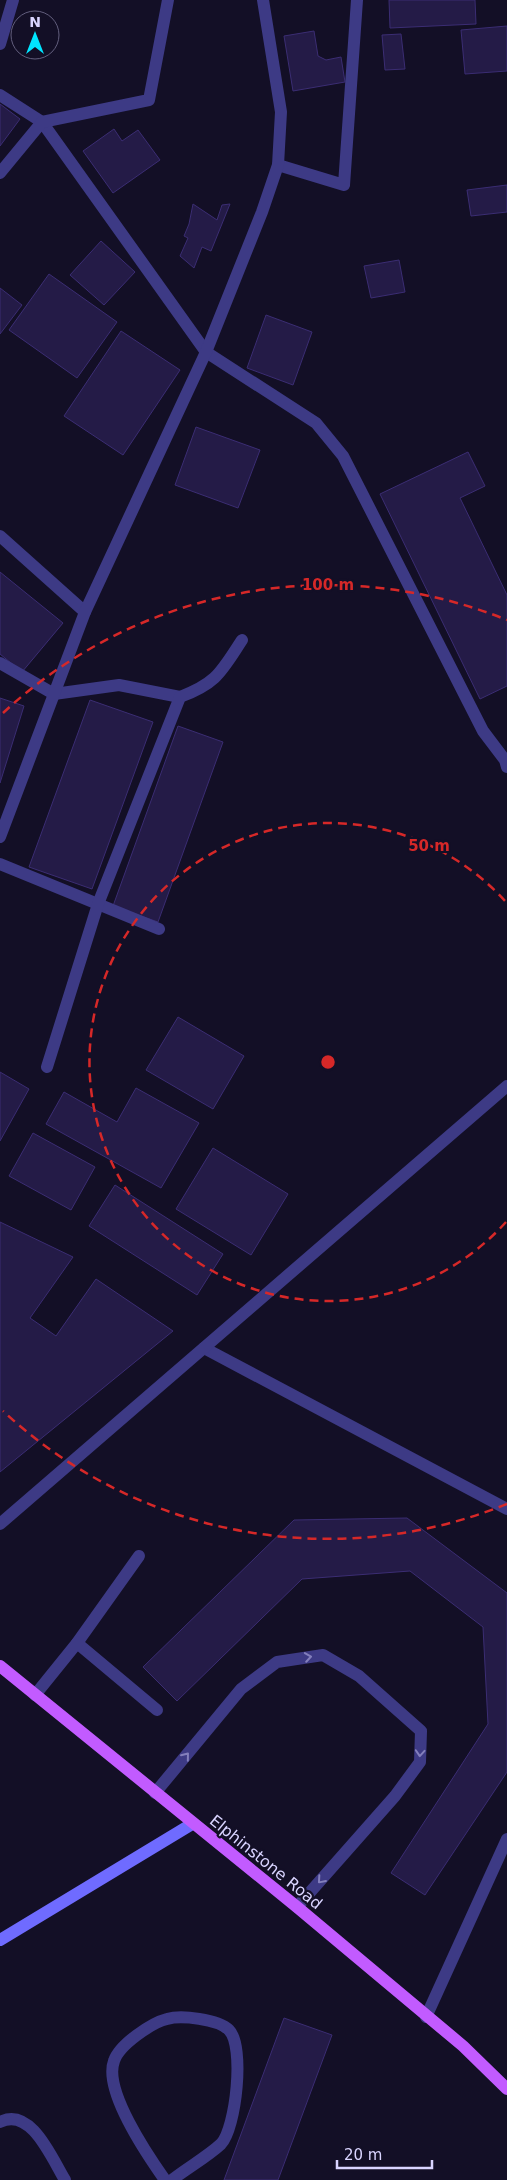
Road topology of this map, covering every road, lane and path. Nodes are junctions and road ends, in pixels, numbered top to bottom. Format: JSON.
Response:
{"nodes":[{"id":1,"x":12,"y":0,"type":"edge"},
{"id":2,"x":168,"y":0,"type":"edge"},
{"id":3,"x":263,"y":0,"type":"edge"},
{"id":4,"x":357,"y":0,"type":"edge"},
{"id":5,"x":0,"y":44,"type":"edge"},
{"id":6,"x":0,"y":95,"type":"edge"},
{"id":7,"x":42,"y":122,"type":"junction"},
{"id":8,"x":278,"y":165,"type":"junction"},
{"id":9,"x":0,"y":173,"type":"edge"},
{"id":10,"x":206,"y":352,"type":"junction"},
{"id":11,"x":0,"y":536,"type":"edge"},
{"id":12,"x":85,"y":612,"type":"junction"},
{"id":13,"x":242,"y":640,"type":"dead end"},
{"id":14,"x":0,"y":663,"type":"edge"},
{"id":15,"x":54,"y":694,"type":"junction"},
{"id":16,"x":180,"y":697,"type":"junction"},
{"id":17,"x":507,"y":767,"type":"edge"},
{"id":18,"x":0,"y":837,"type":"edge"},
{"id":19,"x":0,"y":864,"type":"edge"},
{"id":20,"x":98,"y":904,"type":"junction"},
{"id":21,"x":159,"y":929,"type":"dead end"},
{"id":22,"x":46,"y":1067,"type":"dead end"},
{"id":23,"x":507,"y":1086,"type":"edge"},
{"id":24,"x":204,"y":1348,"type":"junction"},
{"id":25,"x":507,"y":1508,"type":"edge"},
{"id":26,"x":0,"y":1524,"type":"edge"},
{"id":27,"x":139,"y":1556,"type":"dead end"},
{"id":28,"x":77,"y":1643,"type":"junction"},
{"id":29,"x":0,"y":1666,"type":"edge"},
{"id":30,"x":36,"y":1695,"type":"junction"},
{"id":31,"x":157,"y":1710,"type":"dead end"},
{"id":32,"x":155,"y":1793,"type":"junction"},
{"id":33,"x":192,"y":1824,"type":"junction"},
{"id":34,"x":507,"y":1839,"type":"edge"},
{"id":35,"x":298,"y":1908,"type":"junction"},
{"id":36,"x":0,"y":1940,"type":"edge"},
{"id":37,"x":426,"y":2017,"type":"junction"},
{"id":38,"x":507,"y":2089,"type":"edge"},
{"id":39,"x":0,"y":2122,"type":"edge"},
{"id":40,"x":65,"y":2180,"type":"edge"},
{"id":41,"x":165,"y":2180,"type":"edge"},
{"id":42,"x":172,"y":2180,"type":"edge"}],
"edges":[{"from":1,"to":5,"type":"street"},
{"from":2,"to":7,"type":"street"},
{"from":3,"to":8,"type":"street"},
{"from":4,"to":8,"type":"street"},
{"from":6,"to":7,"type":"street"},
{"from":7,"to":9,"type":"street"},
{"from":7,"to":10,"type":"street"},
{"from":8,"to":10,"type":"street"},
{"from":10,"to":12,"type":"street"},
{"from":10,"to":17,"type":"street"},
{"from":11,"to":12,"type":"street"},
{"from":12,"to":15,"type":"street"},
{"from":13,"to":16,"type":"street"},
{"from":14,"to":15,"type":"street"},
{"from":15,"to":16,"type":"street"},
{"from":15,"to":18,"type":"street"},
{"from":16,"to":20,"type":"street"},
{"from":19,"to":20,"type":"street"},
{"from":20,"to":21,"type":"street"},
{"from":20,"to":22,"type":"street"},
{"from":23,"to":24,"type":"street"},
{"from":24,"to":25,"type":"street"},
{"from":24,"to":26,"type":"street"},
{"from":27,"to":28,"type":"street"},
{"from":28,"to":30,"type":"street"},
{"from":28,"to":31,"type":"street"},
{"from":29,"to":30,"type":"main road","name":"Elphinstone Road"},
{"from":30,"to":32,"type":"main road","name":"Elphinstone Road"},
{"from":32,"to":33,"type":"main road","name":"Elphinstone Road"},
{"from":32,"to":35,"type":"street","one_way":true},
{"from":33,"to":35,"type":"main road","name":"Elphinstone Road"},
{"from":33,"to":36,"type":"main road"},
{"from":34,"to":37,"type":"street"},
{"from":35,"to":37,"type":"main road","name":"Elphinstone Road"},
{"from":37,"to":38,"type":"main road","name":"Elphinstone Road"},
{"from":39,"to":40,"type":"street"},
{"from":41,"to":42,"type":"street"}]}
